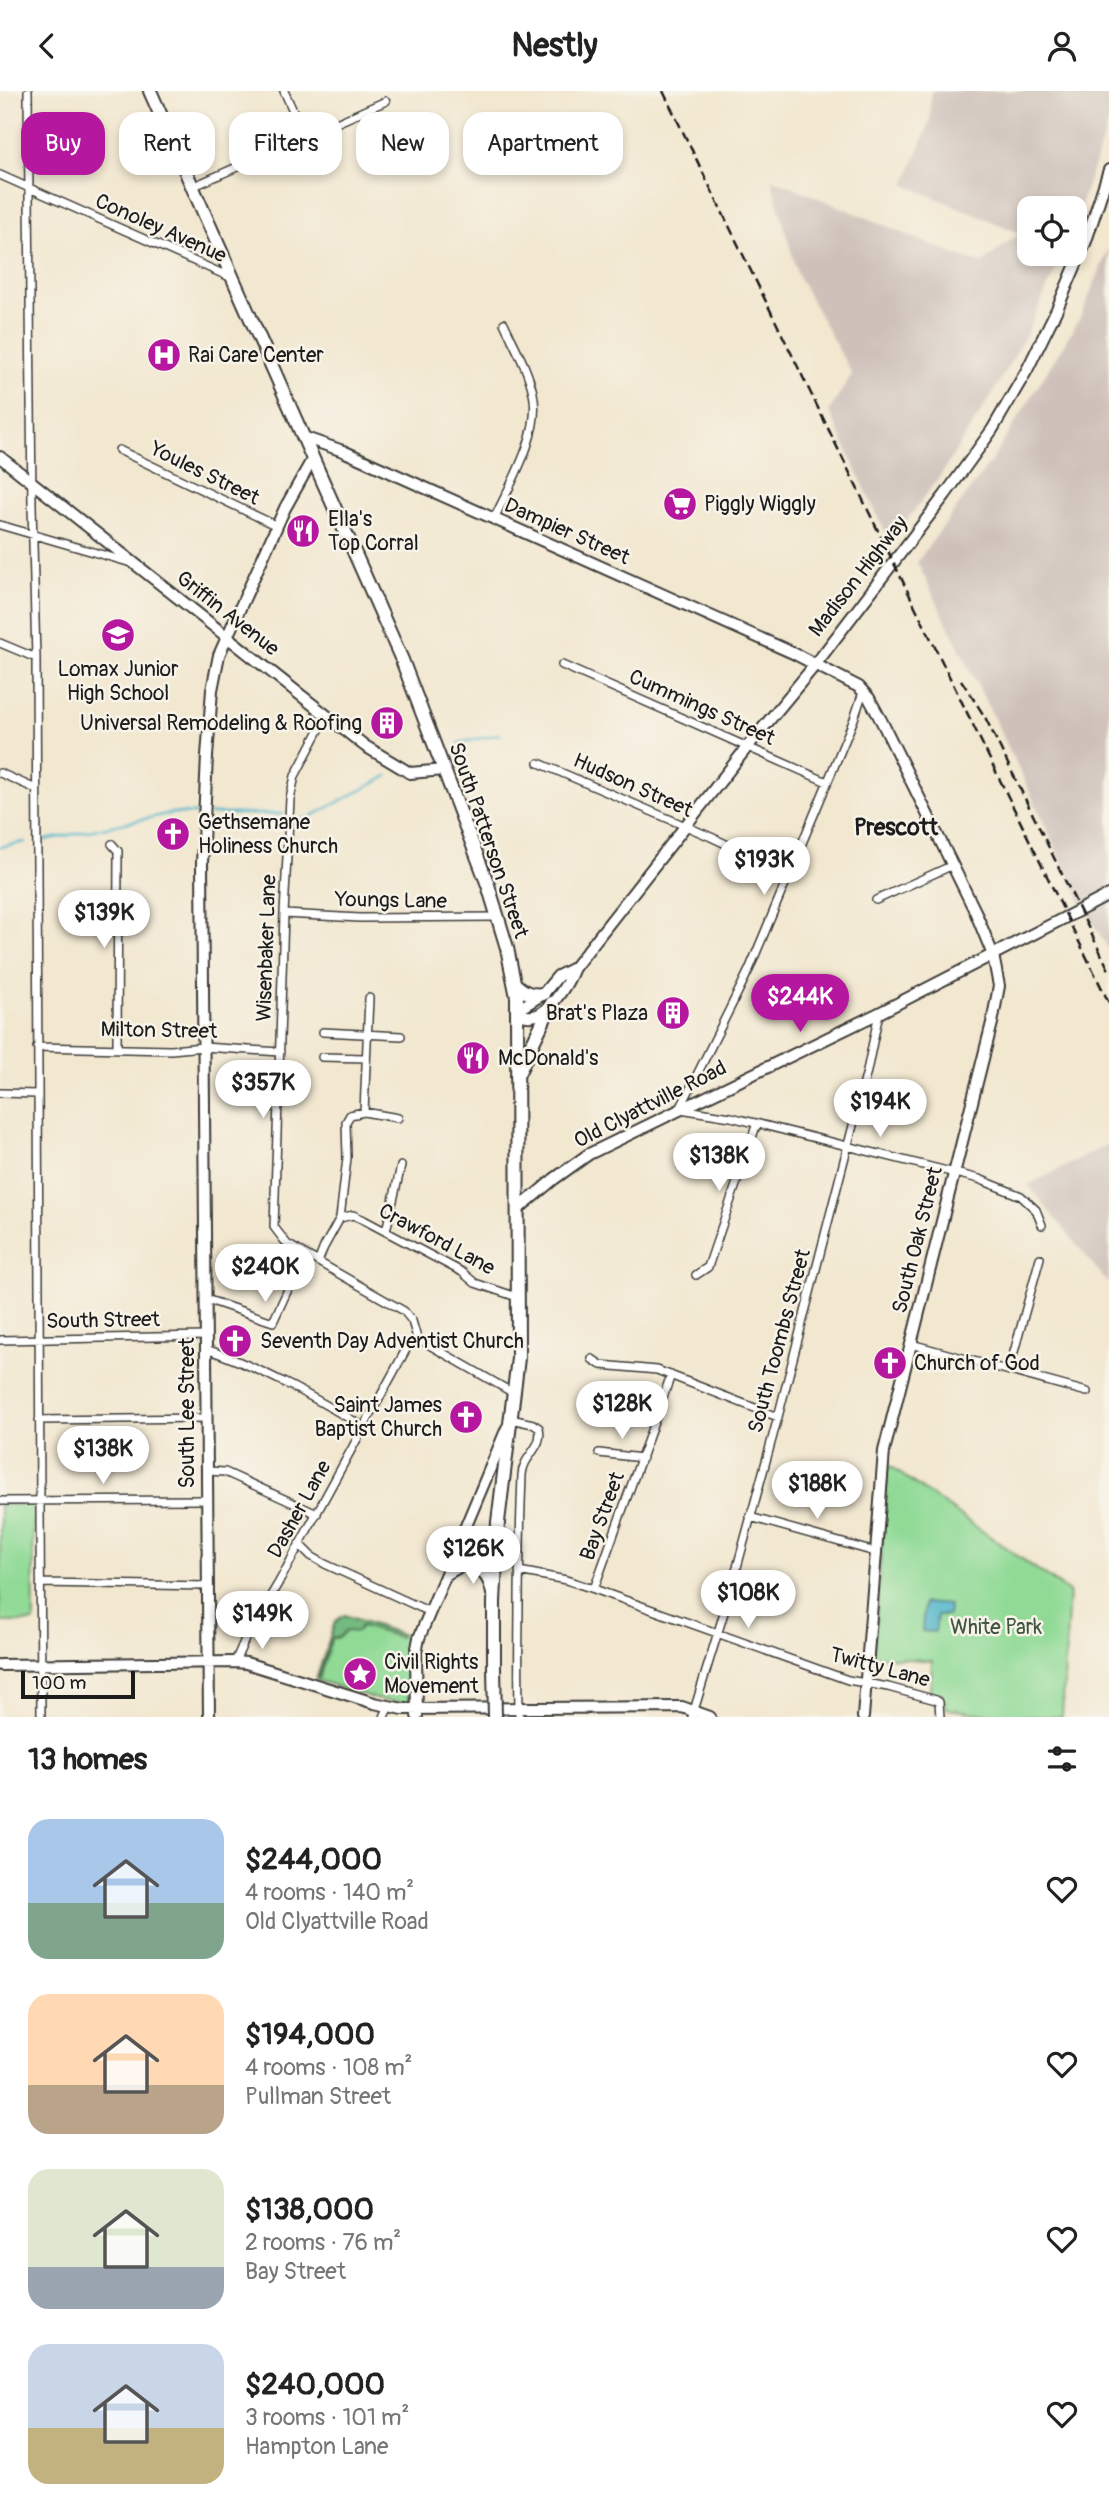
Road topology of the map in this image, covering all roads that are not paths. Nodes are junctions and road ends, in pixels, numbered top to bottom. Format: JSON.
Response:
{"nodes":[{"id":1,"x":28,"y":91,"type":"edge"},
{"id":2,"x":150,"y":91,"type":"edge"},
{"id":3,"x":284,"y":91,"type":"edge"},
{"id":4,"x":386,"y":101,"type":"dead end"},
{"id":5,"x":293,"y":112,"type":"edge"},
{"id":6,"x":342,"y":120,"type":"edge"},
{"id":7,"x":229,"y":170,"type":"edge"},
{"id":8,"x":1109,"y":170,"type":"edge"},
{"id":9,"x":0,"y":175,"type":"edge"},
{"id":10,"x":192,"y":187,"type":"junction"},
{"id":11,"x":29,"y":188,"type":"junction"},
{"id":12,"x":233,"y":278,"type":"junction"},
{"id":13,"x":504,"y":323,"type":"dead end"},
{"id":14,"x":303,"y":437,"type":"junction"},
{"id":15,"x":119,"y":450,"type":"dead end"},
{"id":16,"x":0,"y":457,"type":"edge"},
{"id":17,"x":312,"y":460,"type":"junction"},
{"id":18,"x":32,"y":483,"type":"junction"},
{"id":19,"x":494,"y":519,"type":"junction"},
{"id":20,"x":0,"y":525,"type":"edge"},
{"id":21,"x":277,"y":526,"type":"junction"},
{"id":22,"x":33,"y":534,"type":"junction"},
{"id":23,"x":136,"y":564,"type":"junction"},
{"id":24,"x":227,"y":636,"type":"junction"},
{"id":25,"x":0,"y":643,"type":"edge"},
{"id":26,"x":36,"y":658,"type":"junction"},
{"id":27,"x":562,"y":665,"type":"dead end"},
{"id":28,"x":814,"y":665,"type":"junction"},
{"id":29,"x":863,"y":692,"type":"junction"},
{"id":30,"x":327,"y":715,"type":"junction"},
{"id":31,"x":748,"y":746,"type":"junction"},
{"id":32,"x":539,"y":763,"type":"dead end"},
{"id":33,"x":444,"y":770,"type":"junction"},
{"id":34,"x":0,"y":773,"type":"edge"},
{"id":35,"x":827,"y":782,"type":"junction"},
{"id":36,"x":36,"y":789,"type":"junction"},
{"id":37,"x":685,"y":828,"type":"junction"},
{"id":38,"x":111,"y":844,"type":"dead end"},
{"id":39,"x":953,"y":865,"type":"junction"},
{"id":40,"x":789,"y":874,"type":"junction"},
{"id":41,"x":1109,"y":895,"type":"edge"},
{"id":42,"x":876,"y":900,"type":"dead end"},
{"id":43,"x":284,"y":913,"type":"junction"},
{"id":44,"x":499,"y":917,"type":"junction"},
{"id":45,"x":993,"y":955,"type":"junction"},
{"id":46,"x":514,"y":983,"type":"junction"},
{"id":47,"x":369,"y":998,"type":"dead end"},
{"id":48,"x":548,"y":999,"type":"junction"},
{"id":49,"x":516,"y":1011,"type":"junction"},
{"id":50,"x":879,"y":1013,"type":"junction"},
{"id":51,"x":323,"y":1032,"type":"dead end"},
{"id":52,"x":368,"y":1033,"type":"junction"},
{"id":53,"x":401,"y":1036,"type":"dead end"},
{"id":54,"x":37,"y":1048,"type":"junction"},
{"id":55,"x":117,"y":1048,"type":"junction"},
{"id":56,"x":203,"y":1048,"type":"junction"},
{"id":57,"x":280,"y":1052,"type":"junction"},
{"id":58,"x":322,"y":1057,"type":"dead end"},
{"id":59,"x":366,"y":1058,"type":"junction"},
{"id":60,"x":516,"y":1079,"type":"junction"},
{"id":61,"x":0,"y":1093,"type":"edge"},
{"id":62,"x":37,"y":1094,"type":"junction"},
{"id":63,"x":680,"y":1109,"type":"junction"},
{"id":64,"x":364,"y":1112,"type":"junction"},
{"id":65,"x":398,"y":1118,"type":"dead end"},
{"id":66,"x":757,"y":1123,"type":"junction"},
{"id":67,"x":848,"y":1145,"type":"junction"},
{"id":68,"x":401,"y":1166,"type":"dead end"},
{"id":69,"x":954,"y":1172,"type":"junction"},
{"id":70,"x":517,"y":1210,"type":"junction"},
{"id":71,"x":340,"y":1219,"type":"junction"},
{"id":72,"x":1042,"y":1225,"type":"dead end"},
{"id":73,"x":386,"y":1231,"type":"junction"},
{"id":74,"x":302,"y":1252,"type":"junction"},
{"id":75,"x":1040,"y":1258,"type":"dead end"},
{"id":76,"x":318,"y":1262,"type":"junction"},
{"id":77,"x":696,"y":1275,"type":"dead end"},
{"id":78,"x":517,"y":1297,"type":"junction"},
{"id":79,"x":206,"y":1299,"type":"junction"},
{"id":80,"x":206,"y":1336,"type":"junction"},
{"id":81,"x":416,"y":1338,"type":"junction"},
{"id":82,"x":39,"y":1339,"type":"junction"},
{"id":83,"x":0,"y":1340,"type":"edge"},
{"id":84,"x":911,"y":1344,"type":"junction"},
{"id":85,"x":206,"y":1349,"type":"junction"},
{"id":86,"x":592,"y":1359,"type":"dead end"},
{"id":87,"x":1009,"y":1370,"type":"junction"},
{"id":88,"x":671,"y":1375,"type":"junction"},
{"id":89,"x":1087,"y":1392,"type":"dead end"},
{"id":90,"x":515,"y":1394,"type":"junction"},
{"id":91,"x":778,"y":1417,"type":"junction"},
{"id":92,"x":206,"y":1418,"type":"junction"},
{"id":93,"x":511,"y":1419,"type":"junction"},
{"id":94,"x":39,"y":1420,"type":"junction"},
{"id":95,"x":364,"y":1427,"type":"junction"},
{"id":96,"x":599,"y":1453,"type":"dead end"},
{"id":97,"x":642,"y":1458,"type":"junction"},
{"id":98,"x":206,"y":1471,"type":"junction"},
{"id":99,"x":207,"y":1500,"type":"junction"},
{"id":100,"x":0,"y":1501,"type":"edge"},
{"id":101,"x":40,"y":1501,"type":"junction"},
{"id":102,"x":317,"y":1514,"type":"junction"},
{"id":103,"x":750,"y":1517,"type":"junction"},
{"id":104,"x":299,"y":1544,"type":"junction"},
{"id":105,"x":875,"y":1552,"type":"junction"},
{"id":106,"x":519,"y":1571,"type":"junction"},
{"id":107,"x":447,"y":1574,"type":"junction"},
{"id":108,"x":41,"y":1583,"type":"junction"},
{"id":109,"x":207,"y":1585,"type":"junction"},
{"id":110,"x":594,"y":1589,"type":"junction"},
{"id":111,"x":494,"y":1602,"type":"junction"},
{"id":112,"x":430,"y":1612,"type":"junction"},
{"id":113,"x":717,"y":1635,"type":"junction"},
{"id":114,"x":208,"y":1662,"type":"junction"},
{"id":115,"x":235,"y":1662,"type":"junction"},
{"id":116,"x":0,"y":1665,"type":"edge"},
{"id":117,"x":41,"y":1665,"type":"junction"},
{"id":118,"x":865,"y":1682,"type":"junction"},
{"id":119,"x":387,"y":1712,"type":"edge"},
{"id":120,"x":417,"y":1713,"type":"edge"},
{"id":121,"x":519,"y":1713,"type":"edge"},
{"id":122,"x":693,"y":1714,"type":"edge"},
{"id":123,"x":41,"y":1717,"type":"edge"},
{"id":124,"x":209,"y":1717,"type":"edge"},
{"id":125,"x":495,"y":1717,"type":"edge"},
{"id":126,"x":710,"y":1717,"type":"edge"},
{"id":127,"x":863,"y":1717,"type":"edge"},
{"id":128,"x":940,"y":1717,"type":"edge"}],
"edges":[{"from":1,"to":11,"type":"street"},
{"from":2,"to":10,"type":"main road","name":"South Patterson Street"},
{"from":3,"to":5,"type":"street"},
{"from":4,"to":6,"type":"street"},
{"from":7,"to":10,"type":"street"},
{"from":8,"to":28,"type":"main road","name":"Madison Highway"},
{"from":9,"to":11,"type":"street","name":"Conoley Avenue"},
{"from":10,"to":12,"type":"main road","name":"South Patterson Street"},
{"from":11,"to":12,"type":"street","name":"Conoley Avenue"},
{"from":11,"to":18,"type":"street"},
{"from":12,"to":14,"type":"main road","name":"South Patterson Street"},
{"from":13,"to":19,"type":"street"},
{"from":14,"to":17,"type":"main road","name":"South Patterson Street"},
{"from":14,"to":19,"type":"main road","name":"Dampier Street"},
{"from":15,"to":21,"type":"street","name":"Youles Street"},
{"from":16,"to":18,"type":"main road","name":"Griffin Avenue"},
{"from":17,"to":21,"type":"main road","name":"South Lee Street"},
{"from":17,"to":33,"type":"main road","name":"South Patterson Street"},
{"from":18,"to":22,"type":"street"},
{"from":18,"to":23,"type":"main road","name":"Griffin Avenue"},
{"from":19,"to":28,"type":"main road","name":"Dampier Street"},
{"from":20,"to":22,"type":"street"},
{"from":21,"to":24,"type":"main road","name":"South Lee Street"},
{"from":22,"to":23,"type":"street"},
{"from":22,"to":26,"type":"street"},
{"from":23,"to":24,"type":"main road","name":"Griffin Avenue"},
{"from":24,"to":30,"type":"main road","name":"Griffin Avenue"},
{"from":24,"to":56,"type":"main road","name":"South Lee Street"},
{"from":25,"to":26,"type":"street"},
{"from":26,"to":36,"type":"street"},
{"from":27,"to":31,"type":"street","name":"Cummings Street"},
{"from":28,"to":29,"type":"main road","name":"South Oak Street"},
{"from":28,"to":31,"type":"main road","name":"Madison Highway"},
{"from":29,"to":35,"type":"street"},
{"from":29,"to":39,"type":"main road","name":"South Oak Street"},
{"from":30,"to":33,"type":"main road","name":"Griffin Avenue"},
{"from":30,"to":43,"type":"street","name":"Wisenbaker Lane"},
{"from":31,"to":35,"type":"street","name":"Cummings Street"},
{"from":31,"to":37,"type":"main road","name":"Madison Highway"},
{"from":32,"to":37,"type":"street","name":"Hudson Street"},
{"from":33,"to":44,"type":"main road","name":"South Patterson Street"},
{"from":34,"to":36,"type":"street"},
{"from":35,"to":40,"type":"street"},
{"from":36,"to":54,"type":"street"},
{"from":37,"to":40,"type":"street","name":"Hudson Street"},
{"from":37,"to":48,"type":"main road","name":"Madison Highway"},
{"from":38,"to":55,"type":"street"},
{"from":39,"to":42,"type":"street"},
{"from":39,"to":45,"type":"main road","name":"South Oak Street"},
{"from":40,"to":63,"type":"street"},
{"from":41,"to":45,"type":"main road","name":"Old Clyattville Road"},
{"from":43,"to":44,"type":"street","name":"Youngs Lane"},
{"from":43,"to":57,"type":"street","name":"Wisenbaker Lane"},
{"from":44,"to":46,"type":"main road","name":"South Patterson Street"},
{"from":45,"to":50,"type":"main road","name":"Old Clyattville Road"},
{"from":45,"to":69,"type":"main road","name":"South Oak Street"},
{"from":46,"to":48,"type":"main road"},
{"from":46,"to":49,"type":"main road","name":"South Patterson Street"},
{"from":47,"to":52,"type":"street"},
{"from":48,"to":49,"type":"main road"},
{"from":48,"to":60,"type":"main road"},
{"from":49,"to":60,"type":"main road","name":"South Patterson Street"},
{"from":50,"to":63,"type":"main road","name":"Old Clyattville Road"},
{"from":50,"to":67,"type":"street","name":"South Toombs Street"},
{"from":51,"to":52,"type":"street"},
{"from":52,"to":53,"type":"street"},
{"from":52,"to":59,"type":"street"},
{"from":54,"to":55,"type":"street","name":"Milton Street"},
{"from":54,"to":62,"type":"street"},
{"from":55,"to":56,"type":"street","name":"Milton Street"},
{"from":56,"to":57,"type":"street","name":"Milton Street"},
{"from":56,"to":79,"type":"main road","name":"South Lee Street"},
{"from":57,"to":74,"type":"street","name":"Wisenbaker Lane"},
{"from":58,"to":59,"type":"street"},
{"from":59,"to":64,"type":"street"},
{"from":60,"to":70,"type":"main road","name":"South Patterson Street"},
{"from":61,"to":62,"type":"street"},
{"from":62,"to":82,"type":"street"},
{"from":63,"to":66,"type":"street"},
{"from":63,"to":70,"type":"main road","name":"Old Clyattville Road"},
{"from":64,"to":65,"type":"street"},
{"from":64,"to":71,"type":"street"},
{"from":66,"to":67,"type":"street"},
{"from":66,"to":77,"type":"street"},
{"from":67,"to":69,"type":"street"},
{"from":67,"to":91,"type":"street","name":"South Toombs Street"},
{"from":68,"to":73,"type":"street"},
{"from":69,"to":72,"type":"street"},
{"from":69,"to":84,"type":"main road","name":"South Oak Street"},
{"from":70,"to":78,"type":"main road","name":"South Patterson Street"},
{"from":71,"to":73,"type":"street","name":"Crawford Lane"},
{"from":71,"to":76,"type":"street"},
{"from":73,"to":78,"type":"street","name":"Crawford Lane"},
{"from":74,"to":76,"type":"street","name":"Wisenbaker Lane"},
{"from":74,"to":79,"type":"street"},
{"from":75,"to":87,"type":"street"},
{"from":76,"to":81,"type":"street","name":"Wisenbaker Lane"},
{"from":78,"to":90,"type":"main road","name":"South Patterson Street"},
{"from":79,"to":80,"type":"main road","name":"South Lee Street"},
{"from":80,"to":82,"type":"street","name":"South Street"},
{"from":80,"to":85,"type":"main road","name":"South Lee Street"},
{"from":81,"to":90,"type":"street"},
{"from":81,"to":95,"type":"street","name":"Dasher Lane"},
{"from":82,"to":83,"type":"street","name":"South Street"},
{"from":82,"to":94,"type":"street"},
{"from":84,"to":87,"type":"street"},
{"from":84,"to":105,"type":"main road","name":"South Oak Street"},
{"from":85,"to":92,"type":"main road","name":"South Lee Street"},
{"from":85,"to":95,"type":"street"},
{"from":86,"to":88,"type":"street"},
{"from":87,"to":89,"type":"street"},
{"from":88,"to":91,"type":"street"},
{"from":88,"to":97,"type":"street","name":"Bay Street"},
{"from":90,"to":93,"type":"main road","name":"South Patterson Street"},
{"from":91,"to":103,"type":"street","name":"South Toombs Street"},
{"from":92,"to":94,"type":"street"},
{"from":92,"to":98,"type":"main road","name":"South Lee Street"},
{"from":93,"to":106,"type":"street"},
{"from":93,"to":107,"type":"main road"},
{"from":93,"to":111,"type":"main road","name":"South Patterson Street"},
{"from":94,"to":101,"type":"street"},
{"from":95,"to":102,"type":"street","name":"Dasher Lane"},
{"from":96,"to":97,"type":"street"},
{"from":97,"to":110,"type":"street","name":"Bay Street"},
{"from":98,"to":99,"type":"main road","name":"South Lee Street"},
{"from":98,"to":102,"type":"street"},
{"from":99,"to":101,"type":"street"},
{"from":99,"to":109,"type":"main road","name":"South Lee Street"},
{"from":100,"to":101,"type":"street"},
{"from":101,"to":108,"type":"street"},
{"from":102,"to":104,"type":"street","name":"Dasher Lane"},
{"from":103,"to":105,"type":"street"},
{"from":103,"to":113,"type":"street","name":"South Toombs Street"},
{"from":104,"to":112,"type":"street"},
{"from":104,"to":115,"type":"street","name":"Dasher Lane"},
{"from":105,"to":118,"type":"main road","name":"South Oak Street"},
{"from":106,"to":110,"type":"street","name":"Twitty Lane"},
{"from":106,"to":121,"type":"street"},
{"from":107,"to":111,"type":"main road"},
{"from":107,"to":112,"type":"main road"},
{"from":108,"to":109,"type":"street"},
{"from":108,"to":117,"type":"street"},
{"from":109,"to":114,"type":"main road","name":"South Lee Street"},
{"from":110,"to":113,"type":"street","name":"Twitty Lane"},
{"from":111,"to":125,"type":"main road","name":"South Patterson Street","bridge":true},
{"from":112,"to":120,"type":"main road"},
{"from":113,"to":118,"type":"street","name":"Twitty Lane"},
{"from":113,"to":122,"type":"street","name":"South Toombs Street"},
{"from":114,"to":115,"type":"main road"},
{"from":114,"to":117,"type":"main road"},
{"from":114,"to":124,"type":"main road","name":"South Lee Street"},
{"from":115,"to":119,"type":"main road"},
{"from":116,"to":117,"type":"main road"},
{"from":117,"to":123,"type":"street"},
{"from":118,"to":127,"type":"main road","name":"South Oak Street"},
{"from":118,"to":128,"type":"street","name":"Twitty Lane"},
{"from":119,"to":120,"type":"main road"},
{"from":120,"to":121,"type":"main road"},
{"from":121,"to":122,"type":"main road"},
{"from":122,"to":126,"type":"main road"}]}
